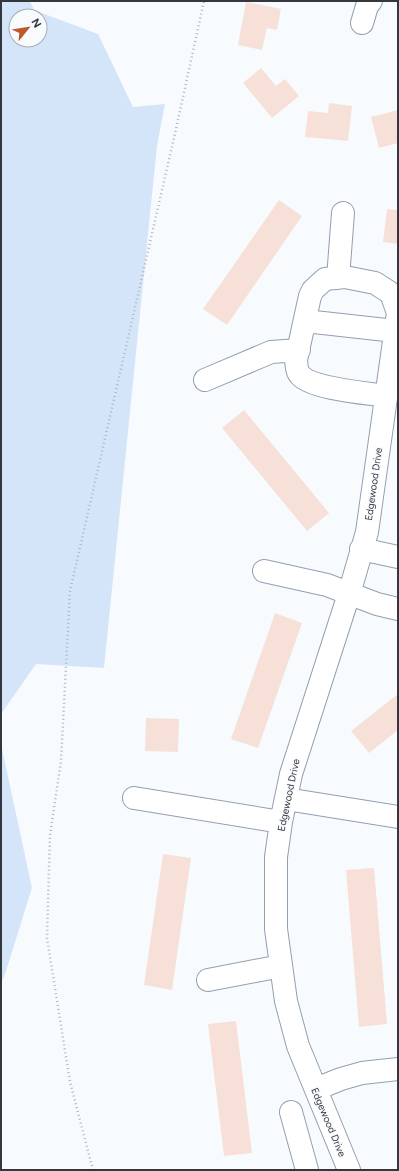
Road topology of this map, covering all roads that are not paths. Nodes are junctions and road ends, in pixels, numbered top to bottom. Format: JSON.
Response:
{"nodes":[{"id":1,"x":371,"y":1,"type":"edge"},
{"id":2,"x":362,"y":23,"type":"dead end"},
{"id":3,"x":344,"y":213,"type":"dead end"},
{"id":4,"x":338,"y":278,"type":"junction"},
{"id":5,"x":396,"y":304,"type":"edge"},
{"id":6,"x":305,"y":321,"type":"junction"},
{"id":7,"x":395,"y":331,"type":"junction"},
{"id":8,"x":299,"y":350,"type":"junction"},
{"id":9,"x":205,"y":380,"type":"dead end"},
{"id":10,"x":386,"y":396,"type":"junction"},
{"id":11,"x":362,"y":549,"type":"junction"},
{"id":12,"x":398,"y":557,"type":"edge"},
{"id":13,"x":264,"y":570,"type":"dead end"},
{"id":14,"x":349,"y":594,"type":"junction"},
{"id":15,"x":398,"y":609,"type":"edge"},
{"id":16,"x":134,"y":798,"type":"dead end"},
{"id":17,"x":286,"y":800,"type":"junction"},
{"id":18,"x":398,"y":818,"type":"edge"},
{"id":19,"x":281,"y":822,"type":"junction"},
{"id":20,"x":281,"y":966,"type":"junction"},
{"id":21,"x":208,"y":980,"type":"dead end"},
{"id":22,"x":398,"y":1069,"type":"edge"},
{"id":23,"x":316,"y":1088,"type":"junction"},
{"id":24,"x":291,"y":1112,"type":"dead end"},
{"id":25,"x":345,"y":1169,"type":"edge"},
{"id":26,"x":307,"y":1170,"type":"edge"}],
"edges":[{"from":1,"to":2,"type":"street"},
{"from":3,"to":4,"type":"street"},
{"from":4,"to":5,"type":"street","name":"Edgewood Drive"},
{"from":4,"to":6,"type":"street","name":"Edgewood Drive"},
{"from":5,"to":7,"type":"street","name":"Edgewood Drive"},
{"from":6,"to":7,"type":"street"},
{"from":6,"to":8,"type":"street","name":"Edgewood Drive"},
{"from":7,"to":10,"type":"street","name":"Edgewood Drive"},
{"from":8,"to":9,"type":"street"},
{"from":8,"to":10,"type":"street","name":"Edgewood Drive"},
{"from":10,"to":11,"type":"street","name":"Edgewood Drive"},
{"from":11,"to":12,"type":"street"},
{"from":11,"to":14,"type":"street","name":"Edgewood Drive"},
{"from":13,"to":14,"type":"street"},
{"from":14,"to":15,"type":"street"},
{"from":14,"to":17,"type":"street","name":"Edgewood Drive"},
{"from":16,"to":19,"type":"street"},
{"from":17,"to":18,"type":"street"},
{"from":17,"to":19,"type":"street","name":"Edgewood Drive"},
{"from":19,"to":20,"type":"street","name":"Edgewood Drive"},
{"from":20,"to":21,"type":"street"},
{"from":20,"to":23,"type":"street","name":"Edgewood Drive"},
{"from":22,"to":23,"type":"street"},
{"from":23,"to":25,"type":"street","name":"Edgewood Drive"},
{"from":24,"to":26,"type":"street"}]}
